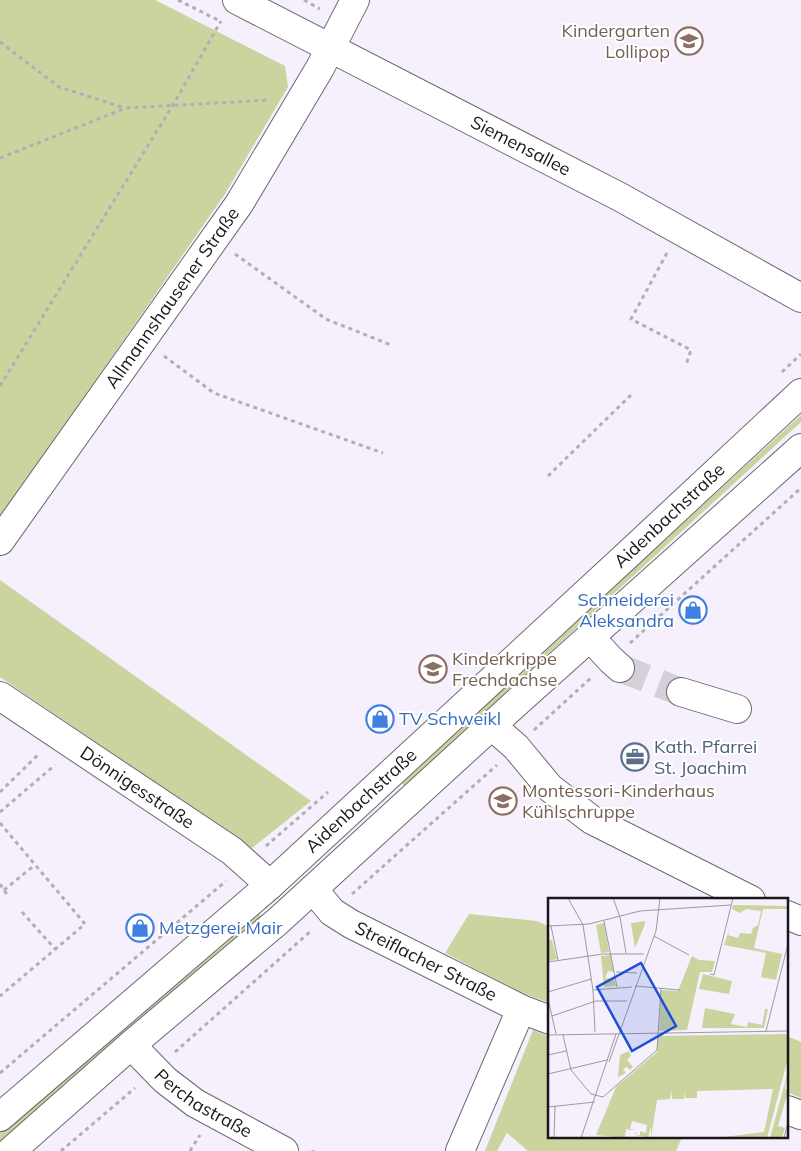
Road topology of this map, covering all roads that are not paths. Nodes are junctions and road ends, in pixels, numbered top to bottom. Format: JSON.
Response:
{"nodes":[{"id":1,"x":355,"y":0,"type":"edge"},
{"id":2,"x":231,"y":7,"type":"edge"},
{"id":3,"x":330,"y":47,"type":"junction"},
{"id":4,"x":801,"y":298,"type":"edge"},
{"id":5,"x":801,"y":393,"type":"edge"},
{"id":6,"x":801,"y":448,"type":"edge"},
{"id":7,"x":0,"y":541,"type":"edge"},
{"id":8,"x":590,"y":637,"type":"junction"},
{"id":9,"x":615,"y":664,"type":"tunnel mouth"},
{"id":10,"x":682,"y":692,"type":"tunnel mouth"},
{"id":11,"x":0,"y":696,"type":"edge"},
{"id":12,"x":736,"y":709,"type":"dead end"},
{"id":13,"x":492,"y":726,"type":"junction"},
{"id":14,"x":270,"y":885,"type":"junction"},
{"id":15,"x":313,"y":890,"type":"junction"},
{"id":16,"x":747,"y":898,"type":"edge"},
{"id":17,"x":788,"y":915,"type":"edge"},
{"id":18,"x":801,"y":920,"type":"edge"},
{"id":19,"x":521,"y":1009,"type":"junction"},
{"id":20,"x":548,"y":1019,"type":"edge"},
{"id":21,"x":131,"y":1045,"type":"junction"},
{"id":22,"x":788,"y":1110,"type":"edge"},
{"id":23,"x":801,"y":1116,"type":"edge"},
{"id":24,"x":0,"y":1117,"type":"edge"},
{"id":25,"x":11,"y":1151,"type":"edge"},
{"id":26,"x":284,"y":1151,"type":"edge"},
{"id":27,"x":460,"y":1151,"type":"edge"}],
"edges":[{"from":1,"to":3,"type":"main road","name":"Allmannshausener Straße"},
{"from":2,"to":3,"type":"main road","name":"Siemensallee"},
{"from":3,"to":4,"type":"main road","name":"Siemensallee"},
{"from":3,"to":7,"type":"main road","name":"Allmannshausener Straße"},
{"from":5,"to":14,"type":"main road","name":"Aidenbachstraße"},
{"from":6,"to":8,"type":"main road","name":"Aidenbachstraße"},
{"from":8,"to":9,"type":"main road"},
{"from":8,"to":13,"type":"main road","name":"Aidenbachstraße"},
{"from":10,"to":12,"type":"main road"},
{"from":11,"to":14,"type":"main road","name":"Dönnigesstraße"},
{"from":13,"to":15,"type":"main road","name":"Aidenbachstraße"},
{"from":13,"to":16,"type":"main road"},
{"from":14,"to":24,"type":"main road","name":"Aidenbachstraße"},
{"from":15,"to":19,"type":"main road","name":"Streiflacher Straße"},
{"from":15,"to":21,"type":"main road","name":"Aidenbachstraße"},
{"from":17,"to":18,"type":"main road"},
{"from":19,"to":20,"type":"main road","name":"Streiflacher Straße"},
{"from":19,"to":27,"type":"main road"},
{"from":21,"to":25,"type":"main road","name":"Aidenbachstraße"},
{"from":21,"to":26,"type":"main road","name":"Perchastraße"},
{"from":22,"to":23,"type":"main road"}]}
